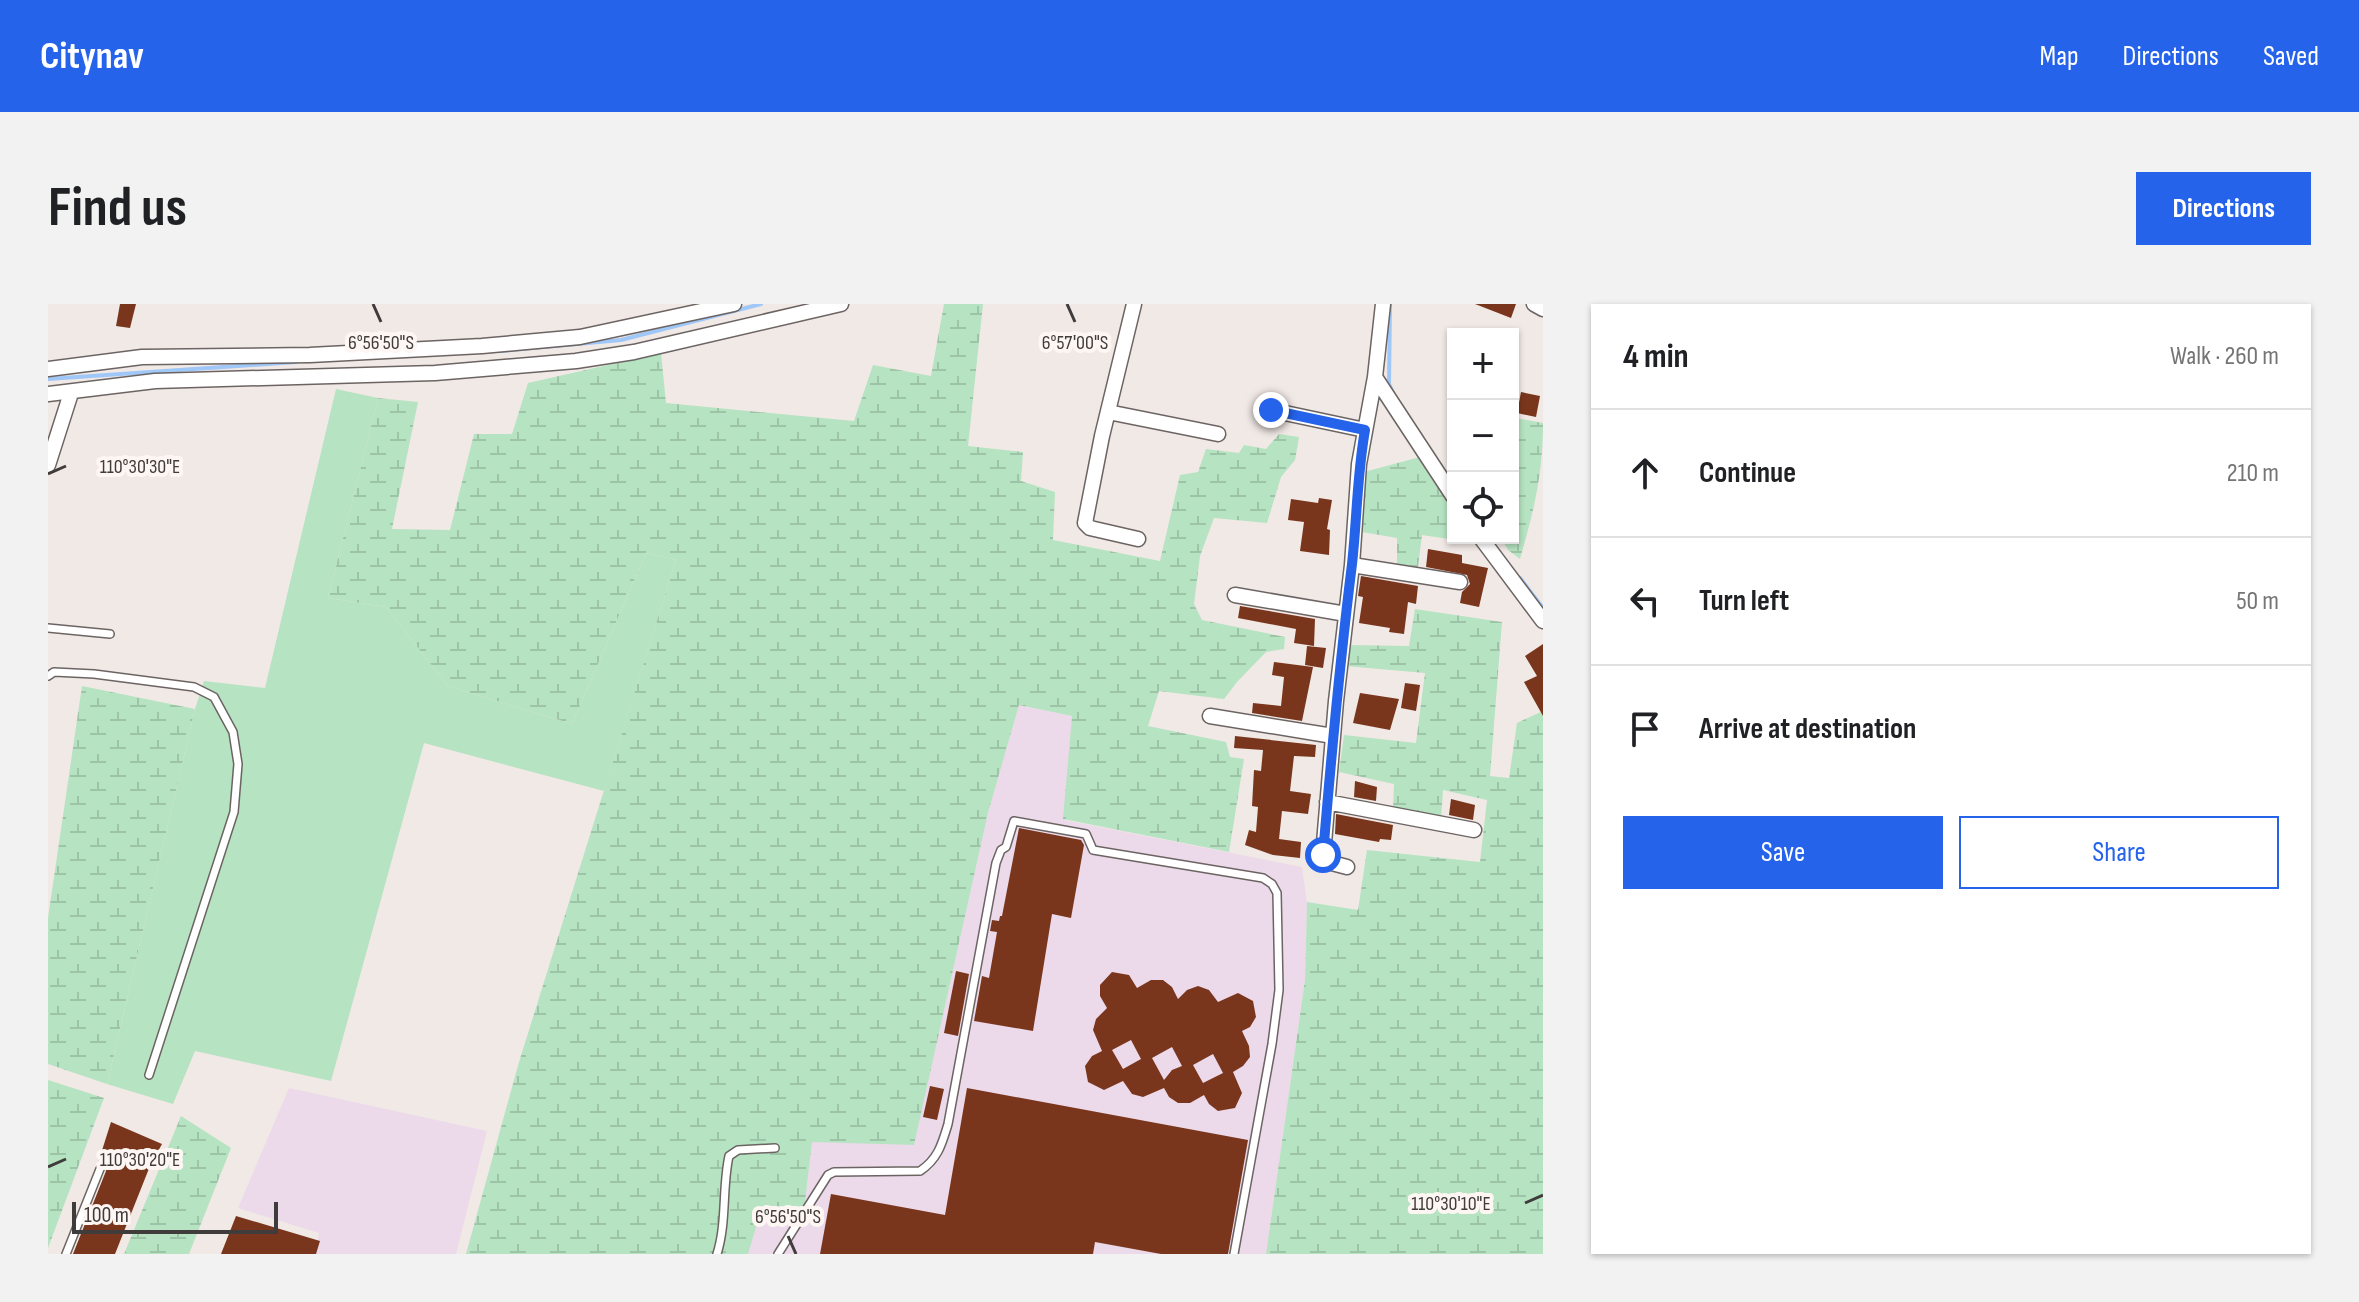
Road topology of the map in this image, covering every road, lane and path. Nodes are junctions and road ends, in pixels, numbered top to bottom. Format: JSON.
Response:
{"nodes":[{"id":1,"x":734,"y":304,"type":"edge"},
{"id":2,"x":841,"y":304,"type":"edge"},
{"id":3,"x":1134,"y":304,"type":"edge"},
{"id":4,"x":1383,"y":304,"type":"edge"},
{"id":5,"x":1534,"y":304,"type":"edge"},
{"id":6,"x":1543,"y":309,"type":"edge"},
{"id":7,"x":576,"y":349,"type":"junction"},
{"id":8,"x":304,"y":367,"type":"junction"},
{"id":9,"x":48,"y":369,"type":"edge"},
{"id":10,"x":1375,"y":377,"type":"junction"},
{"id":11,"x":71,"y":393,"type":"junction"},
{"id":12,"x":48,"y":394,"type":"edge"},
{"id":13,"x":1271,"y":410,"type":"dead end"},
{"id":14,"x":1108,"y":412,"type":"junction"},
{"id":15,"x":1365,"y":430,"type":"junction"},
{"id":16,"x":1218,"y":434,"type":"dead end"},
{"id":17,"x":48,"y":465,"type":"edge"},
{"id":18,"x":1447,"y":487,"type":"edge"},
{"id":19,"x":1138,"y":539,"type":"dead end"},
{"id":20,"x":1485,"y":544,"type":"edge"},
{"id":21,"x":1352,"y":565,"type":"junction"},
{"id":22,"x":1460,"y":582,"type":"dead end"},
{"id":23,"x":1235,"y":595,"type":"dead end"},
{"id":24,"x":1346,"y":614,"type":"junction"},
{"id":25,"x":1543,"y":621,"type":"edge"},
{"id":26,"x":48,"y":628,"type":"edge"},
{"id":27,"x":110,"y":634,"type":"dead end"},
{"id":28,"x":48,"y":676,"type":"edge"},
{"id":29,"x":1210,"y":716,"type":"dead end"},
{"id":30,"x":1333,"y":736,"type":"junction"},
{"id":31,"x":1327,"y":802,"type":"junction"},
{"id":32,"x":1474,"y":830,"type":"dead end"},
{"id":33,"x":1347,"y":867,"type":"dead end"},
{"id":34,"x":149,"y":1075,"type":"dead end"},
{"id":35,"x":775,"y":1148,"type":"dead end"},
{"id":36,"x":100,"y":1169,"type":"dead end"},
{"id":37,"x":66,"y":1254,"type":"edge"},
{"id":38,"x":717,"y":1254,"type":"edge"},
{"id":39,"x":778,"y":1254,"type":"edge"},
{"id":40,"x":1234,"y":1254,"type":"edge"}],
"edges":[{"from":1,"to":7,"type":"street"},
{"from":2,"to":7,"type":"street"},
{"from":3,"to":14,"type":"street"},
{"from":4,"to":10,"type":"street"},
{"from":5,"to":6,"type":"street"},
{"from":7,"to":8,"type":"street"},
{"from":7,"to":8,"type":"street"},
{"from":8,"to":9,"type":"street"},
{"from":8,"to":11,"type":"street"},
{"from":10,"to":15,"type":"street"},
{"from":10,"to":18,"type":"street"},
{"from":11,"to":12,"type":"street"},
{"from":11,"to":17,"type":"street"},
{"from":13,"to":15,"type":"street"},
{"from":14,"to":16,"type":"street"},
{"from":14,"to":19,"type":"street"},
{"from":15,"to":21,"type":"street"},
{"from":20,"to":25,"type":"street"},
{"from":21,"to":22,"type":"street"},
{"from":21,"to":24,"type":"street"},
{"from":23,"to":24,"type":"street"},
{"from":24,"to":30,"type":"street"},
{"from":26,"to":27,"type":"lane"},
{"from":28,"to":34,"type":"lane"},
{"from":29,"to":30,"type":"street"},
{"from":30,"to":31,"type":"street"},
{"from":31,"to":32,"type":"street"},
{"from":31,"to":33,"type":"street"},
{"from":35,"to":38,"type":"lane"},
{"from":36,"to":37,"type":"lane"},
{"from":39,"to":40,"type":"lane"}]}
